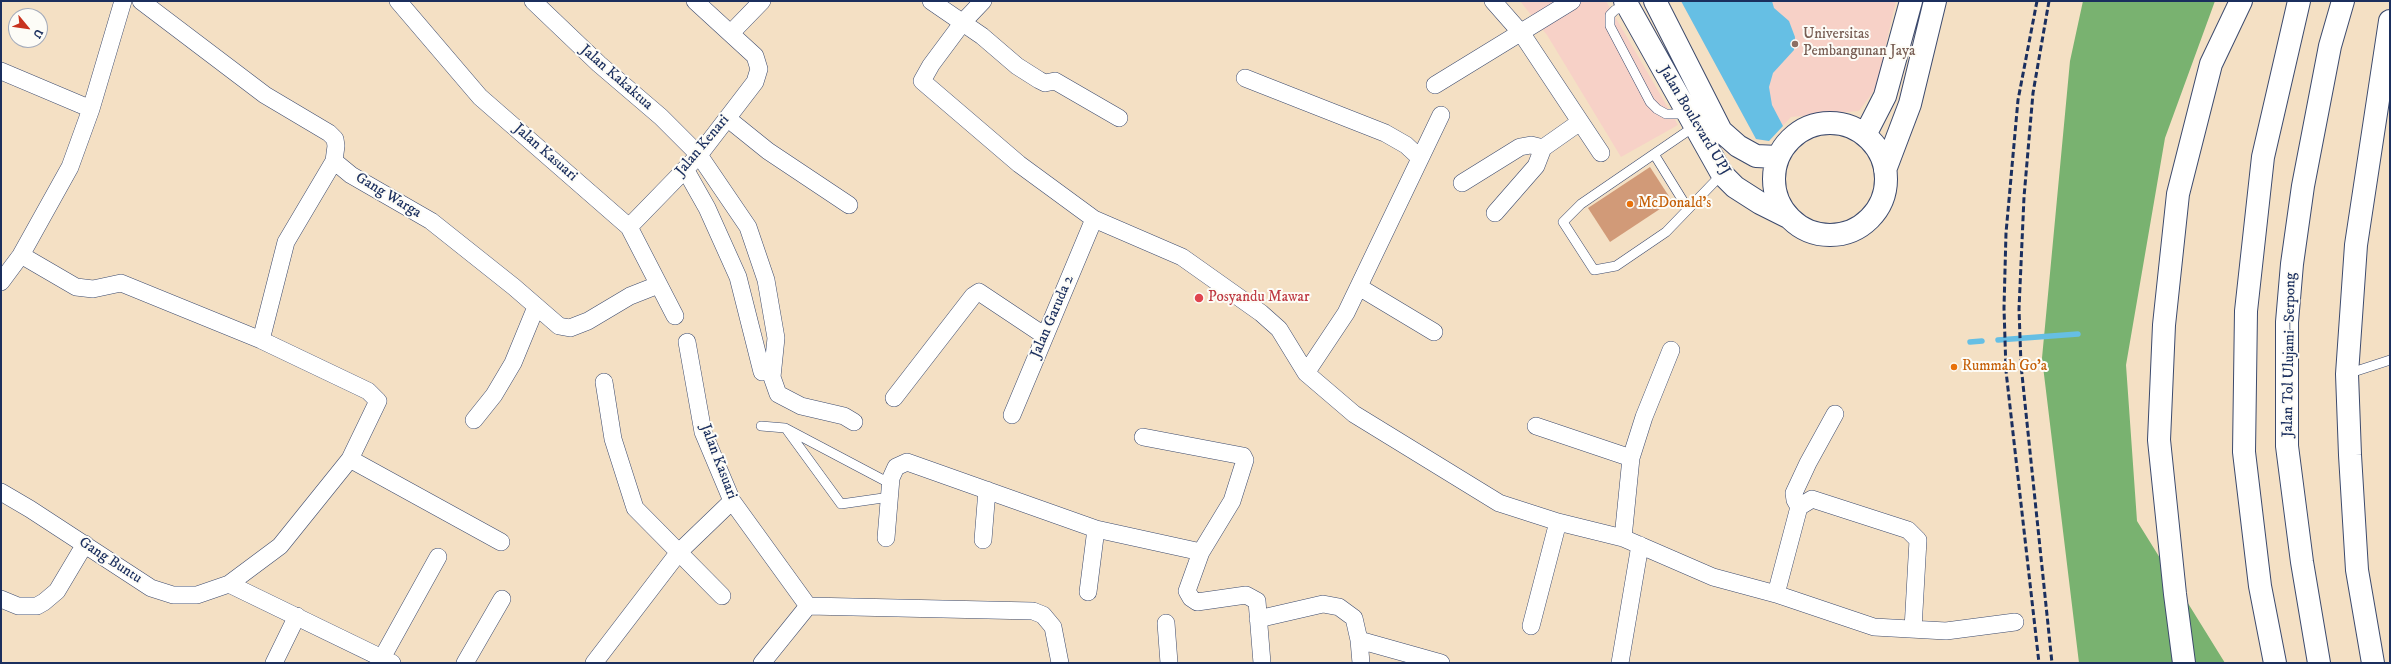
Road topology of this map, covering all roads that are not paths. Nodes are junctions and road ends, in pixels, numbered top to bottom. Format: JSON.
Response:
{"nodes":[{"id":1,"x":123,"y":1,"type":"edge"},
{"id":2,"x":141,"y":1,"type":"edge"},
{"id":3,"x":398,"y":1,"type":"edge"},
{"id":4,"x":533,"y":1,"type":"edge"},
{"id":5,"x":695,"y":1,"type":"edge"},
{"id":6,"x":762,"y":1,"type":"edge"},
{"id":7,"x":931,"y":1,"type":"edge"},
{"id":8,"x":983,"y":1,"type":"edge"},
{"id":9,"x":1494,"y":1,"type":"edge"},
{"id":10,"x":1572,"y":1,"type":"edge"},
{"id":11,"x":1656,"y":1,"type":"edge"},
{"id":12,"x":1911,"y":1,"type":"edge"},
{"id":13,"x":1935,"y":1,"type":"edge"},
{"id":14,"x":2242,"y":1,"type":"edge"},
{"id":15,"x":2299,"y":1,"type":"edge"},
{"id":16,"x":2343,"y":1,"type":"edge"},
{"id":17,"x":1626,"y":3,"type":"edge"},
{"id":18,"x":2390,"y":21,"type":"edge"},
{"id":19,"x":963,"y":22,"type":"junction"},
{"id":20,"x":731,"y":33,"type":"junction"},
{"id":21,"x":1522,"y":34,"type":"junction"},
{"id":22,"x":1,"y":71,"type":"edge"},
{"id":23,"x":1246,"y":78,"type":"dead end"},
{"id":24,"x":1435,"y":85,"type":"dead end"},
{"id":25,"x":92,"y":109,"type":"junction"},
{"id":26,"x":1440,"y":115,"type":"dead end"},
{"id":27,"x":727,"y":118,"type":"junction"},
{"id":28,"x":1119,"y":118,"type":"dead end"},
{"id":29,"x":1692,"y":120,"type":"junction"},
{"id":30,"x":1580,"y":122,"type":"junction"},
{"id":31,"x":1865,"y":135,"type":"junction"},
{"id":32,"x":1543,"y":148,"type":"junction"},
{"id":33,"x":1601,"y":153,"type":"dead end"},
{"id":34,"x":1654,"y":154,"type":"junction"},
{"id":35,"x":699,"y":155,"type":"junction"},
{"id":36,"x":1778,"y":157,"type":"junction"},
{"id":37,"x":1420,"y":158,"type":"junction"},
{"id":38,"x":334,"y":161,"type":"junction"},
{"id":39,"x":685,"y":169,"type":"junction"},
{"id":40,"x":1886,"y":170,"type":"junction"},
{"id":41,"x":1722,"y":174,"type":"junction"},
{"id":42,"x":1462,"y":183,"type":"dead end"},
{"id":43,"x":848,"y":205,"type":"dead end"},
{"id":44,"x":1688,"y":209,"type":"junction"},
{"id":45,"x":1495,"y":214,"type":"dead end"},
{"id":46,"x":1788,"y":217,"type":"junction"},
{"id":47,"x":1094,"y":219,"type":"junction"},
{"id":48,"x":629,"y":228,"type":"junction"},
{"id":49,"x":21,"y":255,"type":"junction"},
{"id":50,"x":4,"y":273,"type":"edge"},
{"id":51,"x":658,"y":285,"type":"junction"},
{"id":52,"x":1359,"y":287,"type":"junction"},
{"id":53,"x":536,"y":307,"type":"junction"},
{"id":54,"x":675,"y":316,"type":"dead end"},
{"id":55,"x":1434,"y":332,"type":"dead end"},
{"id":56,"x":1045,"y":336,"type":"junction"},
{"id":57,"x":261,"y":340,"type":"junction"},
{"id":58,"x":688,"y":342,"type":"dead end"},
{"id":59,"x":1671,"y":350,"type":"dead end"},
{"id":60,"x":2390,"y":360,"type":"edge"},
{"id":61,"x":762,"y":372,"type":"dead end"},
{"id":62,"x":1306,"y":373,"type":"junction"},
{"id":63,"x":2347,"y":374,"type":"junction"},
{"id":64,"x":604,"y":382,"type":"dead end"},
{"id":65,"x":894,"y":398,"type":"dead end"},
{"id":66,"x":1835,"y":414,"type":"dead end"},
{"id":67,"x":1012,"y":415,"type":"dead end"},
{"id":68,"x":474,"y":420,"type":"dead end"},
{"id":69,"x":854,"y":422,"type":"dead end"},
{"id":70,"x":761,"y":426,"type":"dead end"},
{"id":71,"x":1536,"y":426,"type":"dead end"},
{"id":72,"x":785,"y":428,"type":"junction"},
{"id":73,"x":1143,"y":437,"type":"dead end"},
{"id":74,"x":1631,"y":458,"type":"junction"},
{"id":75,"x":350,"y":459,"type":"junction"},
{"id":76,"x":890,"y":490,"type":"junction"},
{"id":77,"x":987,"y":490,"type":"junction"},
{"id":78,"x":1,"y":492,"type":"edge"},
{"id":79,"x":732,"y":501,"type":"junction"},
{"id":80,"x":1799,"y":507,"type":"junction"},
{"id":81,"x":1558,"y":522,"type":"junction"},
{"id":82,"x":1096,"y":529,"type":"junction"},
{"id":83,"x":886,"y":538,"type":"dead end"},
{"id":84,"x":1622,"y":538,"type":"junction"},
{"id":85,"x":983,"y":540,"type":"dead end"},
{"id":86,"x":501,"y":542,"type":"dead end"},
{"id":87,"x":84,"y":544,"type":"junction"},
{"id":88,"x":1640,"y":545,"type":"junction"},
{"id":89,"x":679,"y":552,"type":"junction"},
{"id":90,"x":1201,"y":552,"type":"junction"},
{"id":91,"x":438,"y":557,"type":"dead end"},
{"id":92,"x":229,"y":584,"type":"junction"},
{"id":93,"x":1088,"y":592,"type":"dead end"},
{"id":94,"x":1776,"y":594,"type":"junction"},
{"id":95,"x":722,"y":596,"type":"dead end"},
{"id":96,"x":1,"y":599,"type":"edge"},
{"id":97,"x":502,"y":599,"type":"dead end"},
{"id":98,"x":808,"y":606,"type":"junction"},
{"id":99,"x":297,"y":616,"type":"junction"},
{"id":100,"x":1258,"y":619,"type":"junction"},
{"id":101,"x":2015,"y":622,"type":"dead end"},
{"id":102,"x":1166,"y":623,"type":"dead end"},
{"id":103,"x":1531,"y":626,"type":"dead end"},
{"id":104,"x":1913,"y":629,"type":"junction"},
{"id":105,"x":1359,"y":640,"type":"junction"},
{"id":106,"x":387,"y":661,"type":"edge"},
{"id":107,"x":274,"y":663,"type":"edge"},
{"id":108,"x":465,"y":663,"type":"edge"},
{"id":109,"x":594,"y":663,"type":"edge"},
{"id":110,"x":762,"y":663,"type":"edge"},
{"id":111,"x":1060,"y":663,"type":"edge"},
{"id":112,"x":1170,"y":663,"type":"edge"},
{"id":113,"x":1262,"y":663,"type":"edge"},
{"id":114,"x":1360,"y":663,"type":"edge"},
{"id":115,"x":1439,"y":663,"type":"edge"},
{"id":116,"x":1620,"y":663,"type":"edge"},
{"id":117,"x":2184,"y":663,"type":"edge"},
{"id":118,"x":2275,"y":663,"type":"edge"},
{"id":119,"x":2320,"y":663,"type":"edge"},
{"id":120,"x":2373,"y":663,"type":"edge"}],
"edges":[{"from":1,"to":25,"type":"street"},
{"from":2,"to":38,"type":"street"},
{"from":3,"to":48,"type":"street","name":"Jalan Kasuari"},
{"from":4,"to":35,"type":"street","name":"Jalan Kakaktua"},
{"from":5,"to":20,"type":"street"},
{"from":6,"to":20,"type":"street"},
{"from":7,"to":19,"type":"street"},
{"from":8,"to":19,"type":"street"},
{"from":9,"to":21,"type":"street"},
{"from":10,"to":21,"type":"street"},
{"from":11,"to":36,"type":"main road","name":"Jalan Boulevard UPJ"},
{"from":12,"to":31,"type":"main road"},
{"from":13,"to":40,"type":"main road"},
{"from":14,"to":117,"type":"main road"},
{"from":15,"to":118,"type":"main road"},
{"from":16,"to":119,"type":"main road","name":"Jalan Tol Ulujami–Serpong"},
{"from":17,"to":29,"type":"main road","name":"Jalan Boulevard UPJ"},
{"from":18,"to":63,"type":"main road"},
{"from":19,"to":28,"type":"street"},
{"from":19,"to":47,"type":"street"},
{"from":20,"to":27,"type":"street","name":"Jalan Kenari"},
{"from":21,"to":24,"type":"street"},
{"from":21,"to":30,"type":"street"},
{"from":22,"to":25,"type":"street"},
{"from":23,"to":37,"type":"street"},
{"from":25,"to":49,"type":"street"},
{"from":26,"to":37,"type":"street"},
{"from":27,"to":35,"type":"street","name":"Jalan Kenari"},
{"from":27,"to":43,"type":"street"},
{"from":29,"to":34,"type":"lane"},
{"from":29,"to":41,"type":"main road","name":"Jalan Boulevard UPJ"},
{"from":30,"to":32,"type":"street"},
{"from":30,"to":33,"type":"street"},
{"from":31,"to":36,"type":"main road"},
{"from":31,"to":40,"type":"main road"},
{"from":32,"to":42,"type":"street"},
{"from":32,"to":45,"type":"street"},
{"from":34,"to":44,"type":"lane"},
{"from":34,"to":44,"type":"lane"},
{"from":35,"to":39,"type":"street","name":"Jalan Kenari"},
{"from":35,"to":69,"type":"street","name":"Jalan Kakaktua"},
{"from":36,"to":46,"type":"main road"},
{"from":37,"to":52,"type":"street"},
{"from":38,"to":53,"type":"street","name":"Gang Warga"},
{"from":38,"to":57,"type":"street"},
{"from":39,"to":48,"type":"street","name":"Jalan Kenari"},
{"from":39,"to":61,"type":"street"},
{"from":40,"to":46,"type":"main road"},
{"from":41,"to":44,"type":"lane"},
{"from":41,"to":46,"type":"main road","name":"Jalan Boulevard UPJ"},
{"from":47,"to":56,"type":"street","name":"Jalan Garuda 2"},
{"from":47,"to":62,"type":"street"},
{"from":48,"to":51,"type":"street","name":"Jalan Kasuari"},
{"from":49,"to":50,"type":"street"},
{"from":49,"to":57,"type":"street"},
{"from":51,"to":53,"type":"street","name":"Gang Warga"},
{"from":51,"to":54,"type":"street","name":"Jalan Kasuari"},
{"from":52,"to":55,"type":"street"},
{"from":52,"to":62,"type":"street"},
{"from":53,"to":68,"type":"street"},
{"from":56,"to":65,"type":"street"},
{"from":56,"to":67,"type":"street","name":"Jalan Garuda 2"},
{"from":57,"to":75,"type":"street","name":"Gang Buntu"},
{"from":58,"to":79,"type":"street","name":"Jalan Kasuari"},
{"from":59,"to":74,"type":"street"},
{"from":60,"to":63,"type":"lane"},
{"from":62,"to":81,"type":"street"},
{"from":63,"to":120,"type":"main road"},
{"from":64,"to":89,"type":"street"},
{"from":66,"to":80,"type":"street"},
{"from":70,"to":72,"type":"lane"},
{"from":71,"to":74,"type":"street"},
{"from":72,"to":76,"type":"lane"},
{"from":72,"to":76,"type":"lane"},
{"from":73,"to":90,"type":"street"},
{"from":74,"to":84,"type":"street"},
{"from":75,"to":86,"type":"street"},
{"from":75,"to":92,"type":"street","name":"Gang Buntu"},
{"from":76,"to":77,"type":"street"},
{"from":76,"to":83,"type":"street"},
{"from":77,"to":82,"type":"street"},
{"from":77,"to":85,"type":"street"},
{"from":78,"to":87,"type":"street","name":"Gang Buntu"},
{"from":79,"to":89,"type":"street"},
{"from":79,"to":98,"type":"street","name":"Jalan Kasuari"},
{"from":80,"to":94,"type":"street"},
{"from":80,"to":104,"type":"street"},
{"from":81,"to":84,"type":"street"},
{"from":81,"to":103,"type":"street"},
{"from":82,"to":90,"type":"street"},
{"from":82,"to":93,"type":"street"},
{"from":84,"to":88,"type":"street"},
{"from":87,"to":92,"type":"street","name":"Gang Buntu"},
{"from":87,"to":96,"type":"street"},
{"from":88,"to":94,"type":"street"},
{"from":88,"to":116,"type":"street"},
{"from":89,"to":95,"type":"street"},
{"from":89,"to":109,"type":"street"},
{"from":90,"to":100,"type":"street"},
{"from":91,"to":106,"type":"street"},
{"from":92,"to":99,"type":"street"},
{"from":94,"to":104,"type":"street"},
{"from":97,"to":108,"type":"street"},
{"from":98,"to":110,"type":"street"},
{"from":98,"to":111,"type":"street"},
{"from":99,"to":106,"type":"street"},
{"from":99,"to":107,"type":"street"},
{"from":100,"to":105,"type":"street"},
{"from":100,"to":113,"type":"street"},
{"from":101,"to":104,"type":"street"},
{"from":102,"to":112,"type":"street"},
{"from":105,"to":114,"type":"street"},
{"from":105,"to":115,"type":"street"}]}
